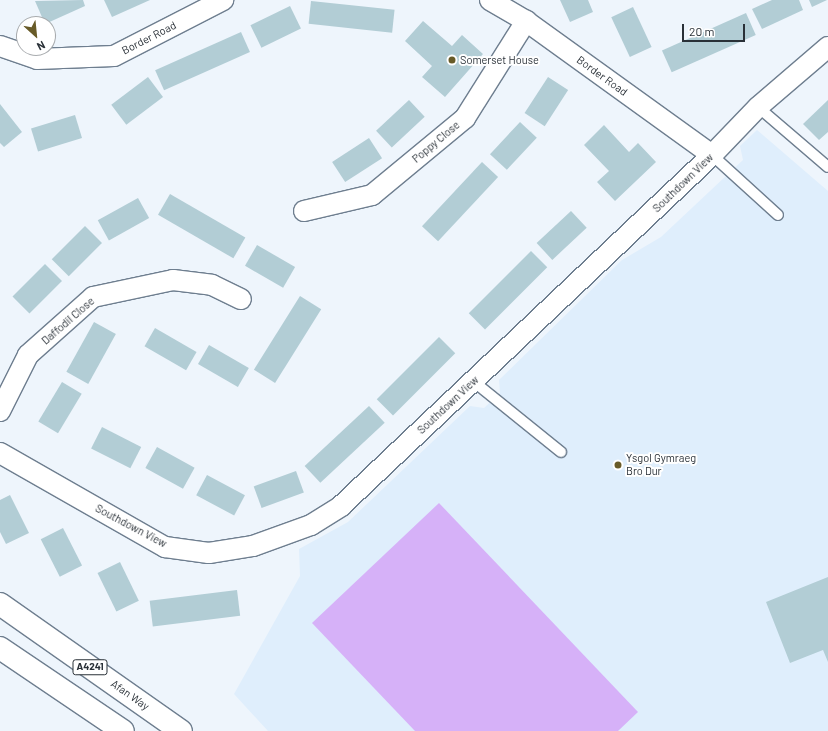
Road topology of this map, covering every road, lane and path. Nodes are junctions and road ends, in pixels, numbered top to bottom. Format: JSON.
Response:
{"nodes":[{"id":1,"x":223,"y":0,"type":"edge"},
{"id":2,"x":490,"y":0,"type":"edge"},
{"id":3,"x":526,"y":21,"type":"junction"},
{"id":4,"x":0,"y":46,"type":"edge"},
{"id":5,"x":828,"y":47,"type":"edge"},
{"id":6,"x":758,"y":107,"type":"junction"},
{"id":7,"x":712,"y":155,"type":"junction"},
{"id":8,"x":828,"y":167,"type":"edge"},
{"id":9,"x":304,"y":211,"type":"dead end"},
{"id":10,"x":778,"y":215,"type":"dead end"},
{"id":11,"x":241,"y":299,"type":"dead end"},
{"id":12,"x":473,"y":381,"type":"junction"},
{"id":13,"x":0,"y":411,"type":"edge"},
{"id":14,"x":561,"y":452,"type":"dead end"},
{"id":15,"x":0,"y":453,"type":"edge"},
{"id":16,"x":0,"y":604,"type":"edge"},
{"id":17,"x":0,"y":648,"type":"edge"},
{"id":18,"x":123,"y":731,"type":"edge"},
{"id":19,"x":181,"y":731,"type":"edge"}],
"edges":[{"from":1,"to":4,"type":"street","name":"Border Road"},
{"from":2,"to":3,"type":"street","name":"Border Road"},
{"from":3,"to":7,"type":"street","name":"Border Road"},
{"from":3,"to":9,"type":"street","name":"Poppy Close"},
{"from":5,"to":6,"type":"street","name":"Southdown View"},
{"from":6,"to":7,"type":"street","name":"Southdown View"},
{"from":6,"to":8,"type":"lane"},
{"from":7,"to":10,"type":"lane"},
{"from":7,"to":12,"type":"street","name":"Southdown View"},
{"from":11,"to":13,"type":"street","name":"Daffodil Close"},
{"from":12,"to":14,"type":"lane"},
{"from":12,"to":15,"type":"street","name":"Southdown View"},
{"from":16,"to":19,"type":"main road","name":"Afan Way","number":"A4241"},
{"from":17,"to":18,"type":"main road"}]}
